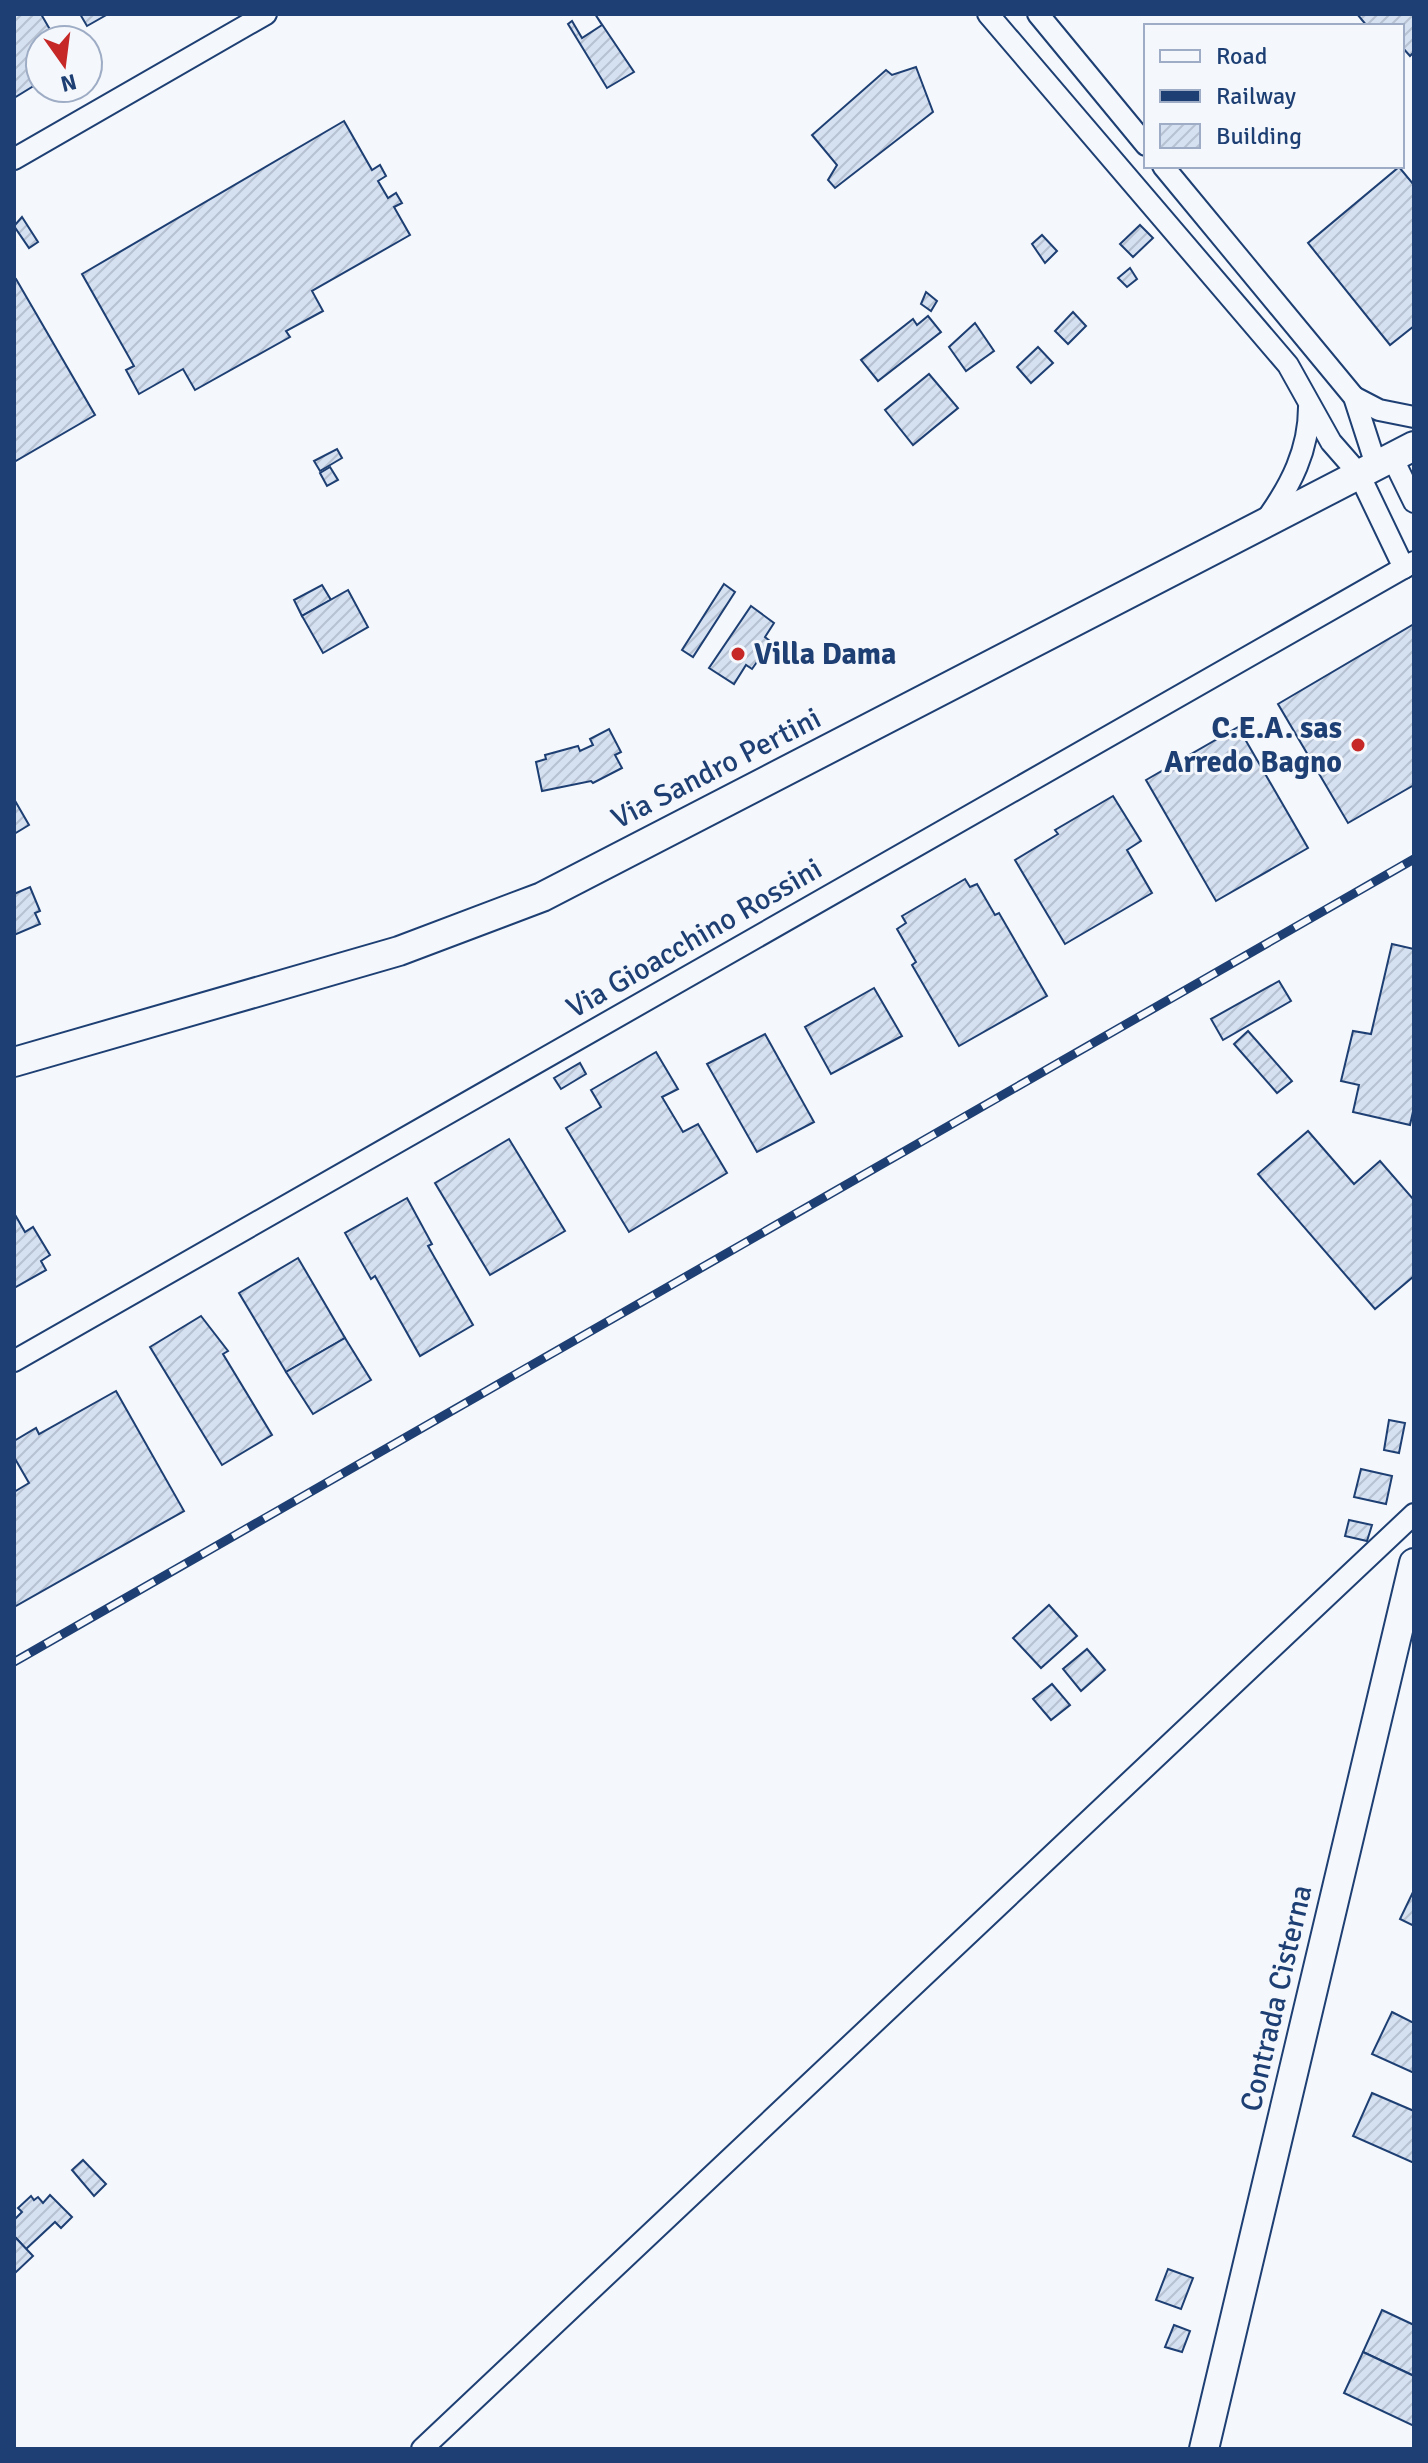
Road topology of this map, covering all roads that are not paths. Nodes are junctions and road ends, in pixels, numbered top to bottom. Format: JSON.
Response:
{"nodes":[{"id":1,"x":266,"y":14,"type":"edge"},
{"id":2,"x":988,"y":14,"type":"edge"},
{"id":3,"x":1038,"y":14,"type":"edge"},
{"id":4,"x":1144,"y":143,"type":"edge"},
{"id":5,"x":14,"y":159,"type":"edge"},
{"id":6,"x":1165,"y":168,"type":"edge"},
{"id":7,"x":1354,"y":397,"type":"junction"},
{"id":8,"x":1309,"y":407,"type":"junction"},
{"id":9,"x":1414,"y":417,"type":"edge"},
{"id":10,"x":1385,"y":460,"type":"edge"},
{"id":11,"x":1414,"y":502,"type":"edge"},
{"id":12,"x":1264,"y":522,"type":"junction"},
{"id":13,"x":1409,"y":565,"type":"edge"},
{"id":14,"x":14,"y":1062,"type":"edge"},
{"id":15,"x":14,"y":1361,"type":"edge"},
{"id":16,"x":1414,"y":1514,"type":"edge"},
{"id":17,"x":1414,"y":1563,"type":"edge"},
{"id":18,"x":422,"y":2449,"type":"edge"},
{"id":19,"x":1204,"y":2449,"type":"edge"}],
"edges":[{"from":1,"to":5,"type":"street"},
{"from":2,"to":8,"type":"street"},
{"from":3,"to":4,"type":"street"},
{"from":6,"to":7,"type":"street"},
{"from":7,"to":9,"type":"street"},
{"from":7,"to":10,"type":"street"},
{"from":8,"to":10,"type":"street"},
{"from":8,"to":12,"type":"street"},
{"from":10,"to":11,"type":"street"},
{"from":10,"to":12,"type":"main road","name":"Via Sandro Pertini"},
{"from":10,"to":13,"type":"street","name":"Via Gioacchino Rossini"},
{"from":12,"to":14,"type":"main road","name":"Via Sandro Pertini"},
{"from":13,"to":15,"type":"street","name":"Via Gioacchino Rossini"},
{"from":16,"to":18,"type":"street"},
{"from":17,"to":19,"type":"main road","name":"Contrada Cisterna"}]}
